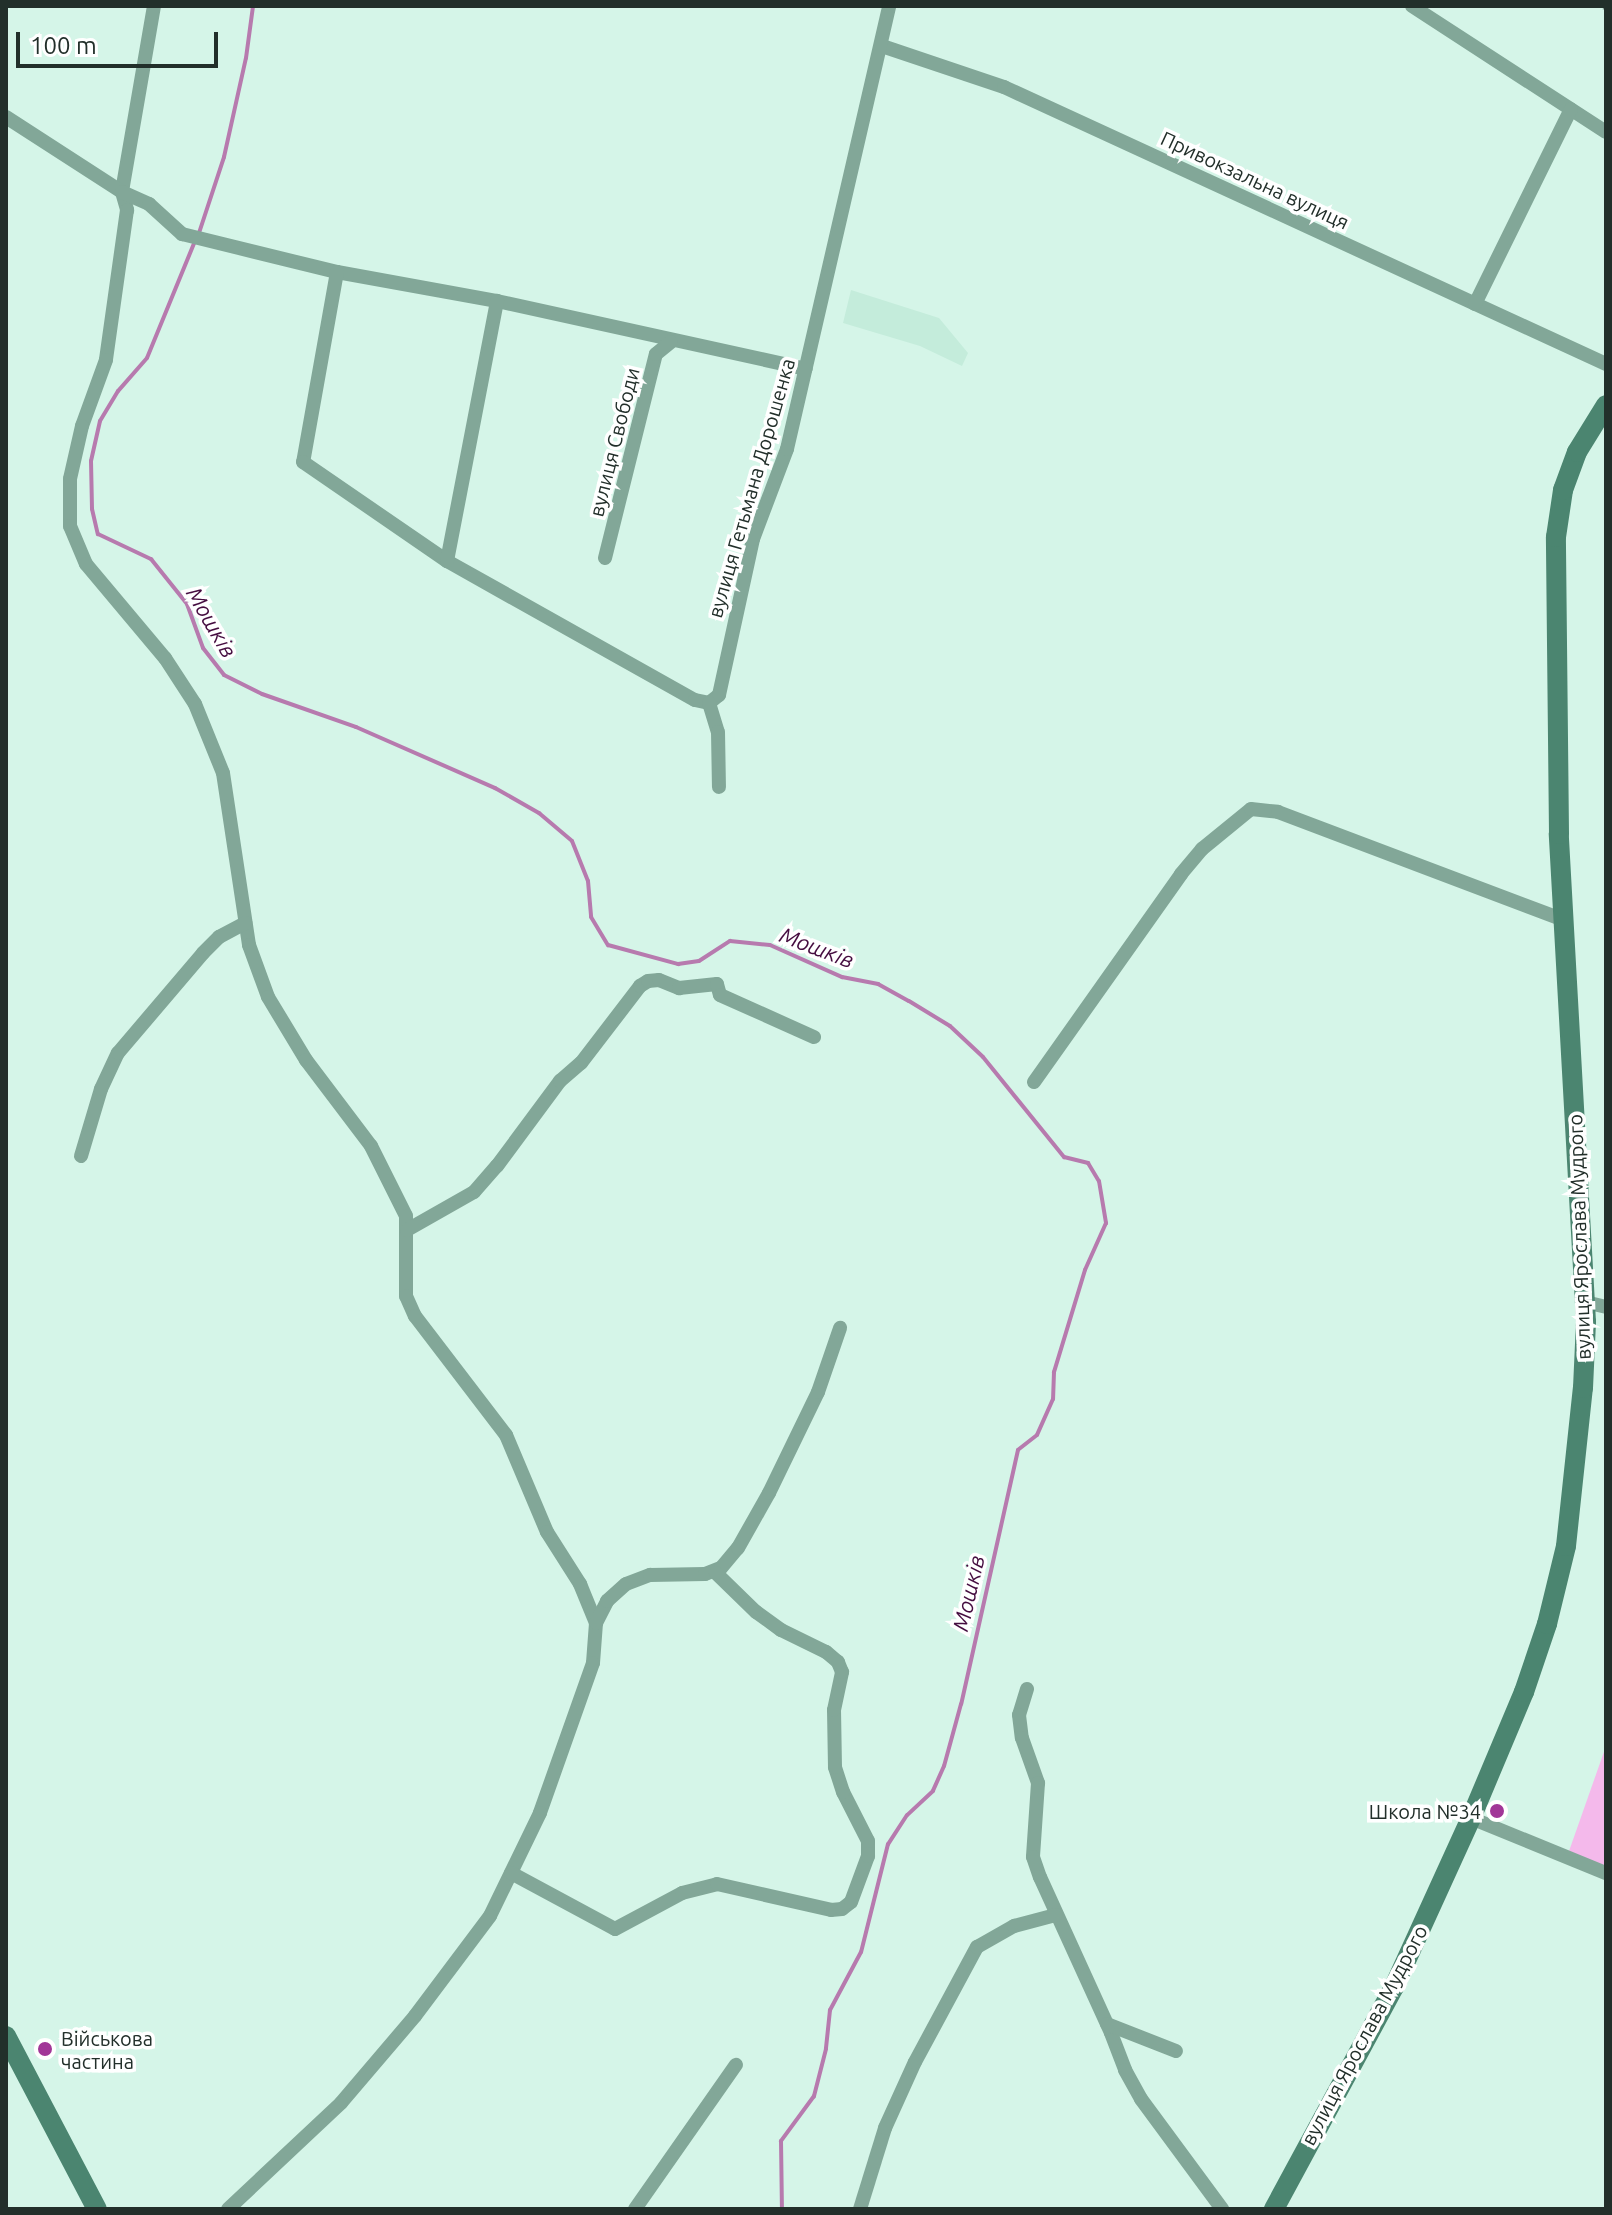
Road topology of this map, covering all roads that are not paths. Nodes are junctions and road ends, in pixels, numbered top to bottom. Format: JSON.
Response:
{"nodes":[{"id":1,"x":154,"y":6,"type":"edge"},
{"id":2,"x":889,"y":6,"type":"edge"},
{"id":3,"x":1412,"y":6,"type":"edge"},
{"id":4,"x":882,"y":46,"type":"junction"},
{"id":5,"x":1571,"y":109,"type":"junction"},
{"id":6,"x":6,"y":117,"type":"edge"},
{"id":7,"x":1606,"y":132,"type":"edge"},
{"id":8,"x":122,"y":192,"type":"junction"},
{"id":9,"x":337,"y":272,"type":"junction"},
{"id":10,"x":497,"y":301,"type":"junction"},
{"id":11,"x":1475,"y":304,"type":"junction"},
{"id":12,"x":671,"y":342,"type":"junction"},
{"id":13,"x":1606,"y":364,"type":"edge"},
{"id":14,"x":806,"y":369,"type":"junction"},
{"id":15,"x":1606,"y":405,"type":"edge"},
{"id":16,"x":605,"y":558,"type":"dead end"},
{"id":17,"x":447,"y":561,"type":"junction"},
{"id":18,"x":709,"y":703,"type":"junction"},
{"id":19,"x":719,"y":787,"type":"dead end"},
{"id":20,"x":1564,"y":920,"type":"junction"},
{"id":21,"x":245,"y":923,"type":"junction"},
{"id":22,"x":814,"y":1037,"type":"dead end"},
{"id":23,"x":1034,"y":1082,"type":"dead end"},
{"id":24,"x":81,"y":1156,"type":"dead end"},
{"id":25,"x":407,"y":1230,"type":"junction"},
{"id":26,"x":1585,"y":1302,"type":"junction"},
{"id":27,"x":1606,"y":1307,"type":"edge"},
{"id":28,"x":840,"y":1328,"type":"dead end"},
{"id":29,"x":716,"y":1573,"type":"junction"},
{"id":30,"x":596,"y":1623,"type":"junction"},
{"id":31,"x":1027,"y":1689,"type":"dead end"},
{"id":32,"x":1471,"y":1818,"type":"junction"},
{"id":33,"x":511,"y":1873,"type":"junction"},
{"id":34,"x":1606,"y":1873,"type":"edge"},
{"id":35,"x":1056,"y":1915,"type":"junction"},
{"id":36,"x":1107,"y":2024,"type":"junction"},
{"id":37,"x":6,"y":2036,"type":"edge"},
{"id":38,"x":1176,"y":2051,"type":"dead end"},
{"id":39,"x":736,"y":2065,"type":"dead end"},
{"id":40,"x":97,"y":2209,"type":"edge"},
{"id":41,"x":228,"y":2209,"type":"edge"},
{"id":42,"x":635,"y":2209,"type":"edge"},
{"id":43,"x":860,"y":2209,"type":"edge"},
{"id":44,"x":1222,"y":2209,"type":"edge"},
{"id":45,"x":1274,"y":2209,"type":"edge"}],
"edges":[{"from":1,"to":8,"type":"street"},
{"from":2,"to":4,"type":"street","name":"вулиця Гетьмана Дорошенка"},
{"from":3,"to":5,"type":"street"},
{"from":4,"to":11,"type":"street","name":"Привокзальна вулиця"},
{"from":4,"to":14,"type":"street","name":"вулиця Гетьмана Дорошенка"},
{"from":5,"to":7,"type":"street"},
{"from":5,"to":11,"type":"street"},
{"from":6,"to":8,"type":"street"},
{"from":8,"to":9,"type":"street"},
{"from":8,"to":21,"type":"street"},
{"from":9,"to":10,"type":"street"},
{"from":9,"to":17,"type":"street"},
{"from":10,"to":12,"type":"street"},
{"from":10,"to":17,"type":"street"},
{"from":11,"to":13,"type":"street","name":"Привокзальна вулиця"},
{"from":12,"to":14,"type":"street"},
{"from":12,"to":16,"type":"street","name":"вулиця Свободи"},
{"from":14,"to":18,"type":"street","name":"вулиця Гетьмана Дорошенка"},
{"from":15,"to":20,"type":"main road","name":"вулиця Ярослава Мудрого"},
{"from":17,"to":18,"type":"street"},
{"from":18,"to":19,"type":"street"},
{"from":20,"to":23,"type":"street"},
{"from":20,"to":26,"type":"main road","name":"вулиця Ярослава Мудрого"},
{"from":21,"to":24,"type":"street"},
{"from":21,"to":25,"type":"street"},
{"from":22,"to":25,"type":"street"},
{"from":25,"to":30,"type":"street"},
{"from":26,"to":27,"type":"street"},
{"from":26,"to":32,"type":"main road","name":"вулиця Ярослава Мудрого"},
{"from":28,"to":29,"type":"street"},
{"from":29,"to":30,"type":"street"},
{"from":29,"to":33,"type":"street"},
{"from":30,"to":33,"type":"street"},
{"from":31,"to":35,"type":"street"},
{"from":32,"to":34,"type":"street"},
{"from":32,"to":45,"type":"main road","name":"вулиця Ярослава Мудрого"},
{"from":33,"to":41,"type":"street"},
{"from":35,"to":36,"type":"street"},
{"from":35,"to":43,"type":"street"},
{"from":36,"to":38,"type":"street"},
{"from":36,"to":44,"type":"street"},
{"from":37,"to":40,"type":"main road"},
{"from":39,"to":42,"type":"street"}]}
